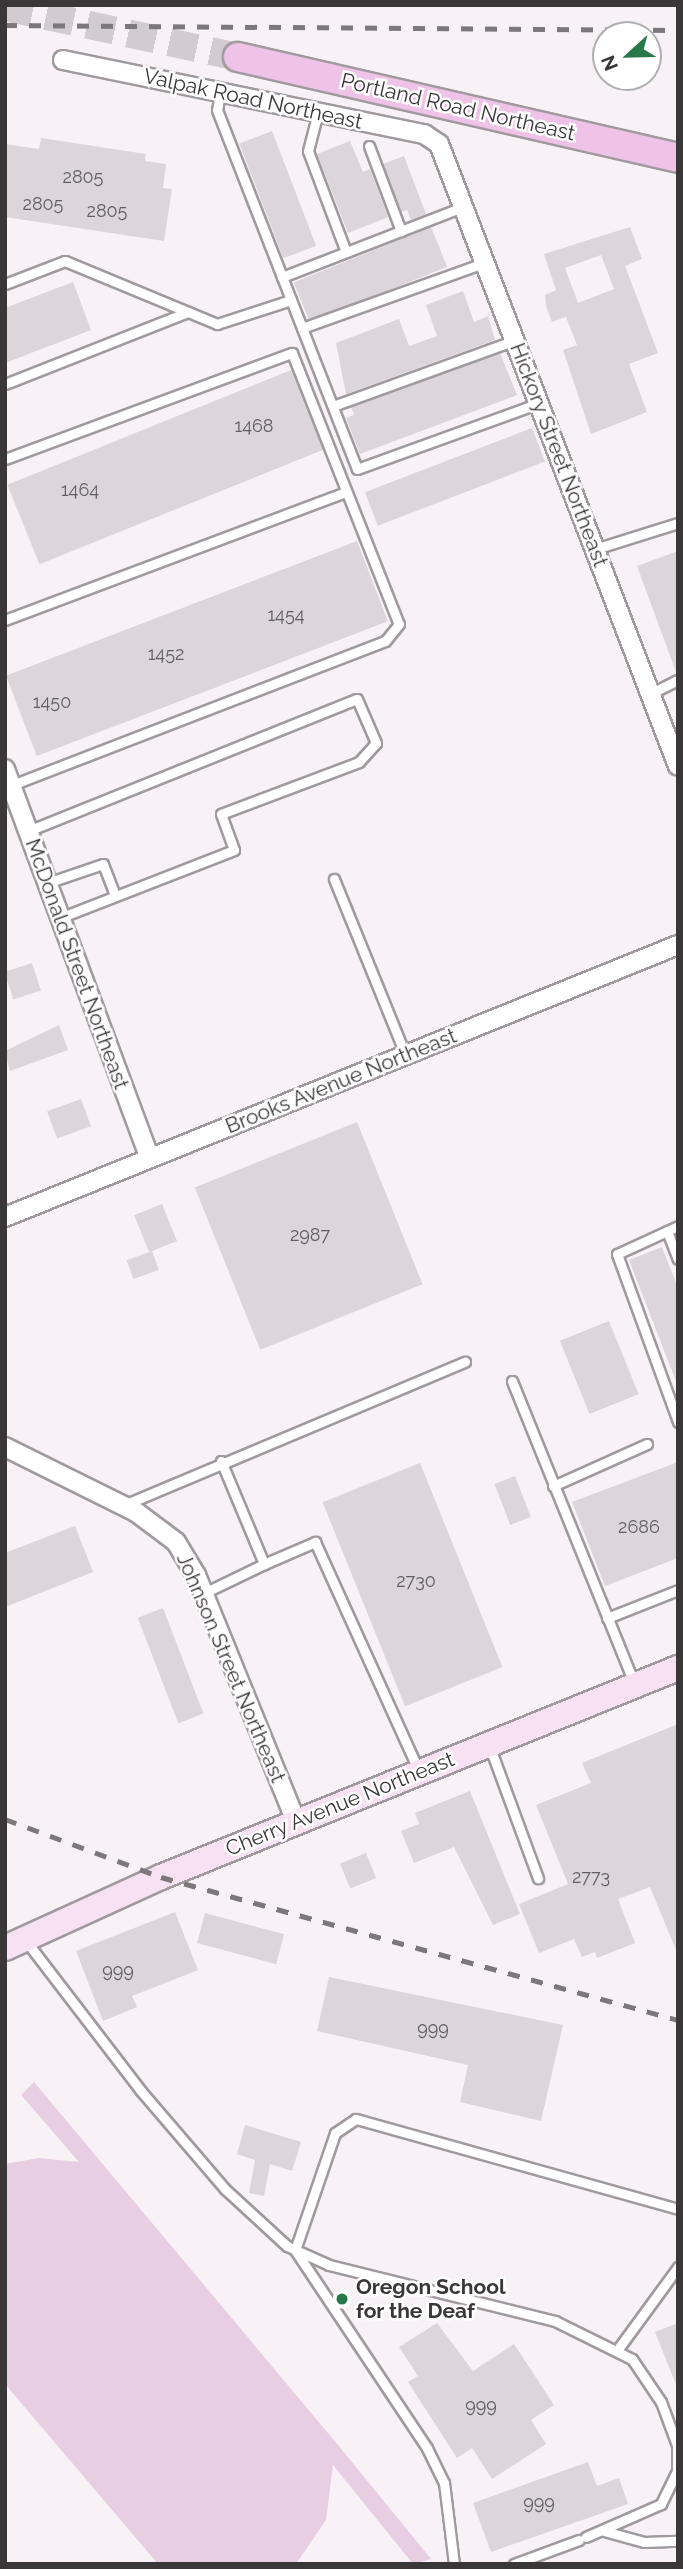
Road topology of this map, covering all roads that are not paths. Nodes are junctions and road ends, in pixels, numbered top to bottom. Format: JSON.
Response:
{"nodes":[{"id":1,"x":238,"y":57,"type":"tunnel mouth"},
{"id":2,"x":63,"y":60,"type":"dead end"},
{"id":3,"x":220,"y":92,"type":"junction"},
{"id":4,"x":318,"y":113,"type":"junction"},
{"id":5,"x":439,"y":144,"type":"joint"},
{"id":6,"x":369,"y":146,"type":"dead end"},
{"id":7,"x":678,"y":158,"type":"edge"},
{"id":8,"x":464,"y":206,"type":"junction"},
{"id":9,"x":401,"y":231,"type":"junction"},
{"id":10,"x":346,"y":252,"type":"junction"},
{"id":11,"x":486,"y":262,"type":"junction"},
{"id":12,"x":282,"y":277,"type":"junction"},
{"id":13,"x":5,"y":284,"type":"edge"},
{"id":14,"x":291,"y":300,"type":"junction"},
{"id":15,"x":188,"y":312,"type":"junction"},
{"id":16,"x":302,"y":328,"type":"junction"},
{"id":17,"x":515,"y":340,"type":"junction"},
{"id":18,"x":5,"y":384,"type":"edge"},
{"id":19,"x":539,"y":402,"type":"junction"},
{"id":20,"x":332,"y":406,"type":"junction"},
{"id":21,"x":5,"y":459,"type":"edge"},
{"id":22,"x":346,"y":492,"type":"junction"},
{"id":23,"x":678,"y":523,"type":"edge"},
{"id":24,"x":595,"y":549,"type":"junction"},
{"id":25,"x":5,"y":620,"type":"edge"},
{"id":26,"x":678,"y":680,"type":"edge"},
{"id":27,"x":650,"y":694,"type":"junction"},
{"id":28,"x":678,"y":766,"type":"edge"},
{"id":29,"x":9,"y":786,"type":"edge"},
{"id":30,"x":28,"y":831,"type":"junction"},
{"id":31,"x":334,"y":879,"type":"dead end"},
{"id":32,"x":47,"y":883,"type":"junction"},
{"id":33,"x":115,"y":896,"type":"junction"},
{"id":34,"x":60,"y":918,"type":"junction"},
{"id":35,"x":678,"y":945,"type":"edge"},
{"id":36,"x":406,"y":1055,"type":"junction"},
{"id":37,"x":150,"y":1158,"type":"junction"},
{"id":38,"x":5,"y":1217,"type":"edge"},
{"id":39,"x":678,"y":1226,"type":"edge"},
{"id":40,"x":667,"y":1231,"type":"junction"},
{"id":41,"x":678,"y":1259,"type":"edge"},
{"id":42,"x":465,"y":1362,"type":"dead end"},
{"id":43,"x":512,"y":1381,"type":"dead end"},
{"id":44,"x":678,"y":1422,"type":"edge"},
{"id":45,"x":646,"y":1444,"type":"dead end"},
{"id":46,"x":5,"y":1447,"type":"edge"},
{"id":47,"x":221,"y":1461,"type":"junction"},
{"id":48,"x":553,"y":1486,"type":"junction"},
{"id":49,"x":122,"y":1505,"type":"junction"},
{"id":50,"x":264,"y":1564,"type":"junction"},
{"id":51,"x":678,"y":1590,"type":"edge"},
{"id":52,"x":204,"y":1593,"type":"junction"},
{"id":53,"x":607,"y":1618,"type":"junction"},
{"id":54,"x":678,"y":1668,"type":"edge"},
{"id":55,"x":635,"y":1685,"type":"junction"},
{"id":56,"x":488,"y":1744,"type":"junction"},
{"id":57,"x":419,"y":1772,"type":"junction"},
{"id":58,"x":296,"y":1821,"type":"junction"},
{"id":59,"x":538,"y":1878,"type":"dead end"},
{"id":60,"x":15,"y":1943,"type":"edge"},
{"id":61,"x":678,"y":2209,"type":"edge"},
{"id":62,"x":295,"y":2250,"type":"junction"},
{"id":63,"x":678,"y":2267,"type":"edge"},
{"id":64,"x":618,"y":2349,"type":"junction"},
{"id":65,"x":677,"y":2461,"type":"edge"},
{"id":66,"x":677,"y":2471,"type":"edge"},
{"id":67,"x":604,"y":2531,"type":"junction"},
{"id":68,"x":678,"y":2540,"type":"edge"},
{"id":69,"x":454,"y":2564,"type":"edge"},
{"id":70,"x":513,"y":2564,"type":"edge"}],
"edges":[{"from":1,"to":7,"type":"main road","name":"Portland Road Northeast"},
{"from":2,"to":3,"type":"street","name":"Valpak Road Northeast"},
{"from":3,"to":4,"type":"street","name":"Valpak Road Northeast"},
{"from":3,"to":12,"type":"lane"},
{"from":4,"to":5,"type":"street","name":"Valpak Road Northeast"},
{"from":4,"to":10,"type":"lane"},
{"from":5,"to":8,"type":"street","name":"Hickory Street Northeast"},
{"from":6,"to":9,"type":"lane"},
{"from":8,"to":9,"type":"lane"},
{"from":8,"to":11,"type":"street","name":"Hickory Street Northeast"},
{"from":9,"to":10,"type":"lane"},
{"from":10,"to":12,"type":"lane"},
{"from":11,"to":16,"type":"lane"},
{"from":11,"to":17,"type":"street","name":"Hickory Street Northeast"},
{"from":12,"to":14,"type":"lane"},
{"from":13,"to":15,"type":"lane"},
{"from":14,"to":15,"type":"lane"},
{"from":14,"to":16,"type":"lane"},
{"from":15,"to":18,"type":"lane"},
{"from":16,"to":20,"type":"lane"},
{"from":17,"to":19,"type":"street","name":"Hickory Street Northeast"},
{"from":17,"to":20,"type":"lane"},
{"from":19,"to":20,"type":"lane"},
{"from":19,"to":24,"type":"street","name":"Hickory Street Northeast"},
{"from":21,"to":22,"type":"lane"},
{"from":22,"to":25,"type":"lane"},
{"from":22,"to":29,"type":"lane"},
{"from":23,"to":24,"type":"lane"},
{"from":24,"to":27,"type":"street","name":"Hickory Street Northeast"},
{"from":26,"to":27,"type":"lane"},
{"from":27,"to":28,"type":"street","name":"Hickory Street Northeast"},
{"from":29,"to":30,"type":"street","name":"McDonald Street Northeast"},
{"from":30,"to":32,"type":"street","name":"McDonald Street Northeast"},
{"from":30,"to":33,"type":"lane"},
{"from":31,"to":36,"type":"lane"},
{"from":32,"to":33,"type":"lane"},
{"from":32,"to":34,"type":"street","name":"McDonald Street Northeast"},
{"from":33,"to":34,"type":"lane"},
{"from":34,"to":37,"type":"street","name":"McDonald Street Northeast"},
{"from":35,"to":36,"type":"street","name":"Brooks Avenue Northeast"},
{"from":36,"to":37,"type":"street","name":"Brooks Avenue Northeast"},
{"from":37,"to":38,"type":"street","name":"Brooks Avenue Northeast"},
{"from":39,"to":40,"type":"lane"},
{"from":40,"to":41,"type":"lane"},
{"from":40,"to":44,"type":"lane"},
{"from":42,"to":47,"type":"lane"},
{"from":43,"to":48,"type":"lane"},
{"from":45,"to":48,"type":"lane"},
{"from":46,"to":49,"type":"street","name":"Johnson Street Northeast"},
{"from":47,"to":49,"type":"lane"},
{"from":47,"to":50,"type":"lane"},
{"from":48,"to":53,"type":"lane"},
{"from":49,"to":52,"type":"street","name":"Johnson Street Northeast"},
{"from":50,"to":52,"type":"lane"},
{"from":50,"to":57,"type":"lane"},
{"from":51,"to":53,"type":"lane"},
{"from":52,"to":58,"type":"street","name":"Johnson Street Northeast"},
{"from":53,"to":55,"type":"lane"},
{"from":54,"to":55,"type":"main road","name":"Cherry Avenue Northeast"},
{"from":55,"to":56,"type":"main road","name":"Cherry Avenue Northeast"},
{"from":56,"to":57,"type":"main road","name":"Cherry Avenue Northeast"},
{"from":56,"to":59,"type":"lane"},
{"from":57,"to":58,"type":"main road","name":"Cherry Avenue Northeast"},
{"from":58,"to":60,"type":"main road","name":"Cherry Avenue Northeast"},
{"from":60,"to":62,"type":"lane"},
{"from":61,"to":62,"type":"lane"},
{"from":62,"to":64,"type":"lane"},
{"from":62,"to":69,"type":"lane"},
{"from":63,"to":64,"type":"lane"},
{"from":64,"to":65,"type":"lane"},
{"from":65,"to":66,"type":"lane"},
{"from":66,"to":67,"type":"lane"},
{"from":67,"to":68,"type":"lane"},
{"from":67,"to":70,"type":"lane"}]}
